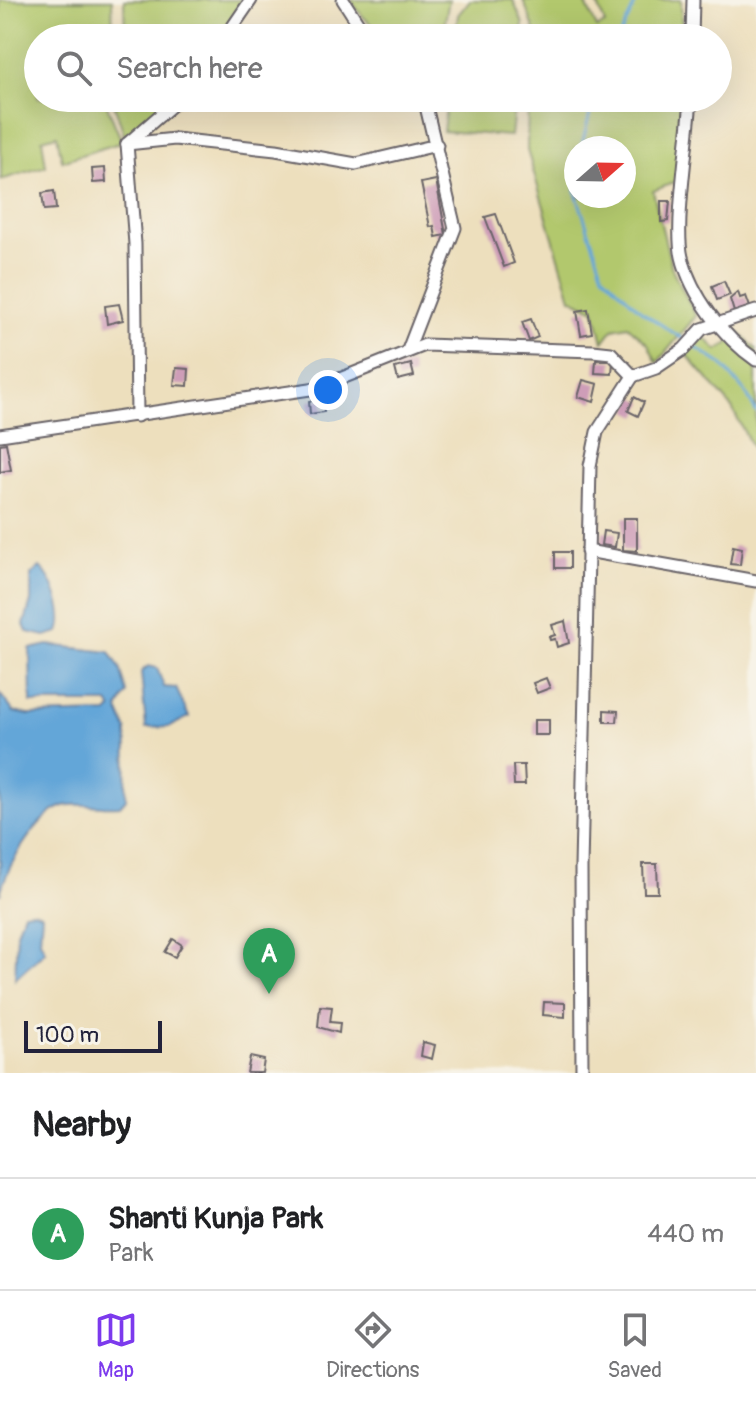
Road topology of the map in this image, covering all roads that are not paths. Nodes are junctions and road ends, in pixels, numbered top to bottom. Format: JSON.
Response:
{"nodes":[{"id":1,"x":251,"y":0,"type":"edge"},
{"id":2,"x":343,"y":0,"type":"edge"},
{"id":3,"x":693,"y":0,"type":"edge"},
{"id":4,"x":235,"y":24,"type":"edge"},
{"id":5,"x":358,"y":24,"type":"edge"},
{"id":6,"x":692,"y":24,"type":"edge"},
{"id":7,"x":164,"y":112,"type":"edge"},
{"id":8,"x":428,"y":112,"type":"edge"},
{"id":9,"x":690,"y":112,"type":"edge"},
{"id":10,"x":127,"y":144,"type":"junction"},
{"id":11,"x":437,"y":145,"type":"junction"},
{"id":12,"x":756,"y":311,"type":"edge"},
{"id":13,"x":719,"y":323,"type":"junction"},
{"id":14,"x":408,"y":350,"type":"junction"},
{"id":15,"x":756,"y":360,"type":"edge"},
{"id":16,"x":633,"y":376,"type":"junction"},
{"id":17,"x":137,"y":416,"type":"junction"},
{"id":18,"x":0,"y":435,"type":"edge"},
{"id":19,"x":587,"y":551,"type":"junction"},
{"id":20,"x":756,"y":581,"type":"edge"},
{"id":21,"x":582,"y":1073,"type":"edge"}],
"edges":[{"from":1,"to":4,"type":"street"},
{"from":2,"to":5,"type":"street"},
{"from":3,"to":6,"type":"street"},
{"from":7,"to":10,"type":"street"},
{"from":8,"to":11,"type":"street"},
{"from":9,"to":13,"type":"street"},
{"from":10,"to":11,"type":"street"},
{"from":10,"to":17,"type":"street"},
{"from":11,"to":14,"type":"street"},
{"from":12,"to":13,"type":"street"},
{"from":13,"to":15,"type":"street"},
{"from":13,"to":16,"type":"street"},
{"from":14,"to":16,"type":"street"},
{"from":14,"to":17,"type":"street"},
{"from":16,"to":19,"type":"street"},
{"from":17,"to":18,"type":"street"},
{"from":19,"to":20,"type":"street"},
{"from":19,"to":21,"type":"street"}]}
